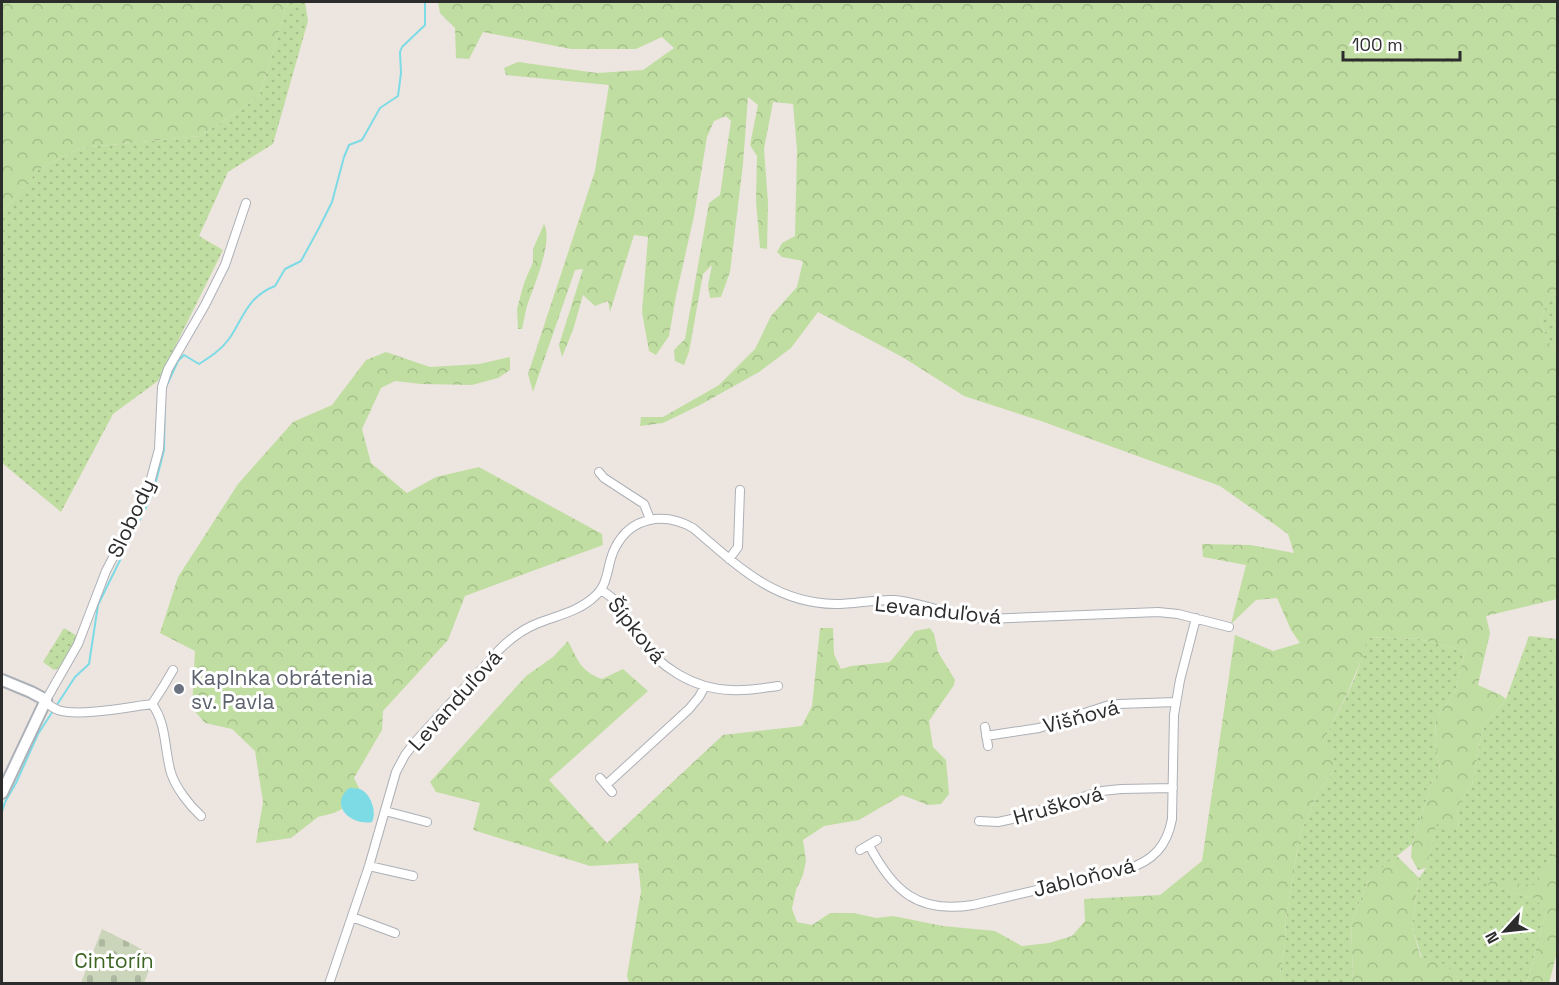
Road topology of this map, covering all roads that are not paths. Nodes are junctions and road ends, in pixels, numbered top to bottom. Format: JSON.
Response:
{"nodes":[{"id":1,"x":246,"y":203,"type":"dead end"},
{"id":2,"x":600,"y":472,"type":"dead end"},
{"id":3,"x":740,"y":490,"type":"dead end"},
{"id":4,"x":650,"y":519,"type":"junction"},
{"id":5,"x":729,"y":559,"type":"junction"},
{"id":6,"x":601,"y":590,"type":"junction"},
{"id":7,"x":1196,"y":618,"type":"junction"},
{"id":8,"x":1229,"y":627,"type":"dead end"},
{"id":9,"x":172,"y":670,"type":"dead end"},
{"id":10,"x":2,"y":680,"type":"edge"},
{"id":11,"x":705,"y":686,"type":"junction"},
{"id":12,"x":778,"y":686,"type":"dead end"},
{"id":13,"x":1176,"y":702,"type":"junction"},
{"id":14,"x":152,"y":704,"type":"junction"},
{"id":15,"x":50,"y":705,"type":"junction"},
{"id":16,"x":984,"y":727,"type":"dead end"},
{"id":17,"x":986,"y":736,"type":"junction"},
{"id":18,"x":988,"y":746,"type":"dead end"},
{"id":19,"x":600,"y":778,"type":"dead end"},
{"id":20,"x":606,"y":785,"type":"junction"},
{"id":21,"x":1173,"y":788,"type":"junction"},
{"id":22,"x":612,"y":792,"type":"dead end"},
{"id":23,"x":2,"y":794,"type":"edge"},
{"id":24,"x":385,"y":811,"type":"junction"},
{"id":25,"x":201,"y":816,"type":"dead end"},
{"id":26,"x":979,"y":821,"type":"dead end"},
{"id":27,"x":428,"y":822,"type":"dead end"},
{"id":28,"x":877,"y":840,"type":"dead end"},
{"id":29,"x":869,"y":845,"type":"junction"},
{"id":30,"x":860,"y":850,"type":"dead end"},
{"id":31,"x":369,"y":866,"type":"junction"},
{"id":32,"x":413,"y":876,"type":"dead end"},
{"id":33,"x":352,"y":917,"type":"junction"},
{"id":34,"x":395,"y":933,"type":"dead end"},
{"id":35,"x":329,"y":984,"type":"edge"}],
"edges":[{"from":1,"to":15,"type":"street","name":"Slobody"},
{"from":2,"to":4,"type":"street"},
{"from":3,"to":5,"type":"street"},
{"from":4,"to":5,"type":"street","name":"Levanduľová"},
{"from":4,"to":6,"type":"street"},
{"from":5,"to":7,"type":"street","name":"Levanduľová"},
{"from":6,"to":11,"type":"street","name":"Šípková"},
{"from":6,"to":24,"type":"street","name":"Levanduľová"},
{"from":7,"to":8,"type":"street","name":"Levanduľová"},
{"from":7,"to":13,"type":"street","name":"Jabloňová"},
{"from":9,"to":14,"type":"street"},
{"from":10,"to":15,"type":"street"},
{"from":11,"to":12,"type":"street","name":"Šípková"},
{"from":11,"to":20,"type":"street"},
{"from":13,"to":17,"type":"street","name":"Višňová"},
{"from":13,"to":21,"type":"street","name":"Jabloňová"},
{"from":14,"to":15,"type":"street"},
{"from":14,"to":25,"type":"street"},
{"from":15,"to":23,"type":"street","name":"Slobody"},
{"from":16,"to":17,"type":"street"},
{"from":17,"to":18,"type":"street"},
{"from":19,"to":20,"type":"street"},
{"from":20,"to":22,"type":"street"},
{"from":21,"to":26,"type":"street","name":"Hrušková"},
{"from":21,"to":29,"type":"street","name":"Jabloňová"},
{"from":24,"to":27,"type":"street"},
{"from":24,"to":31,"type":"street","name":"Levanduľová"},
{"from":28,"to":29,"type":"street"},
{"from":29,"to":30,"type":"street"},
{"from":31,"to":32,"type":"street"},
{"from":31,"to":33,"type":"street","name":"Levanduľová"},
{"from":33,"to":34,"type":"street"},
{"from":33,"to":35,"type":"street","name":"Levanduľová"}]}
